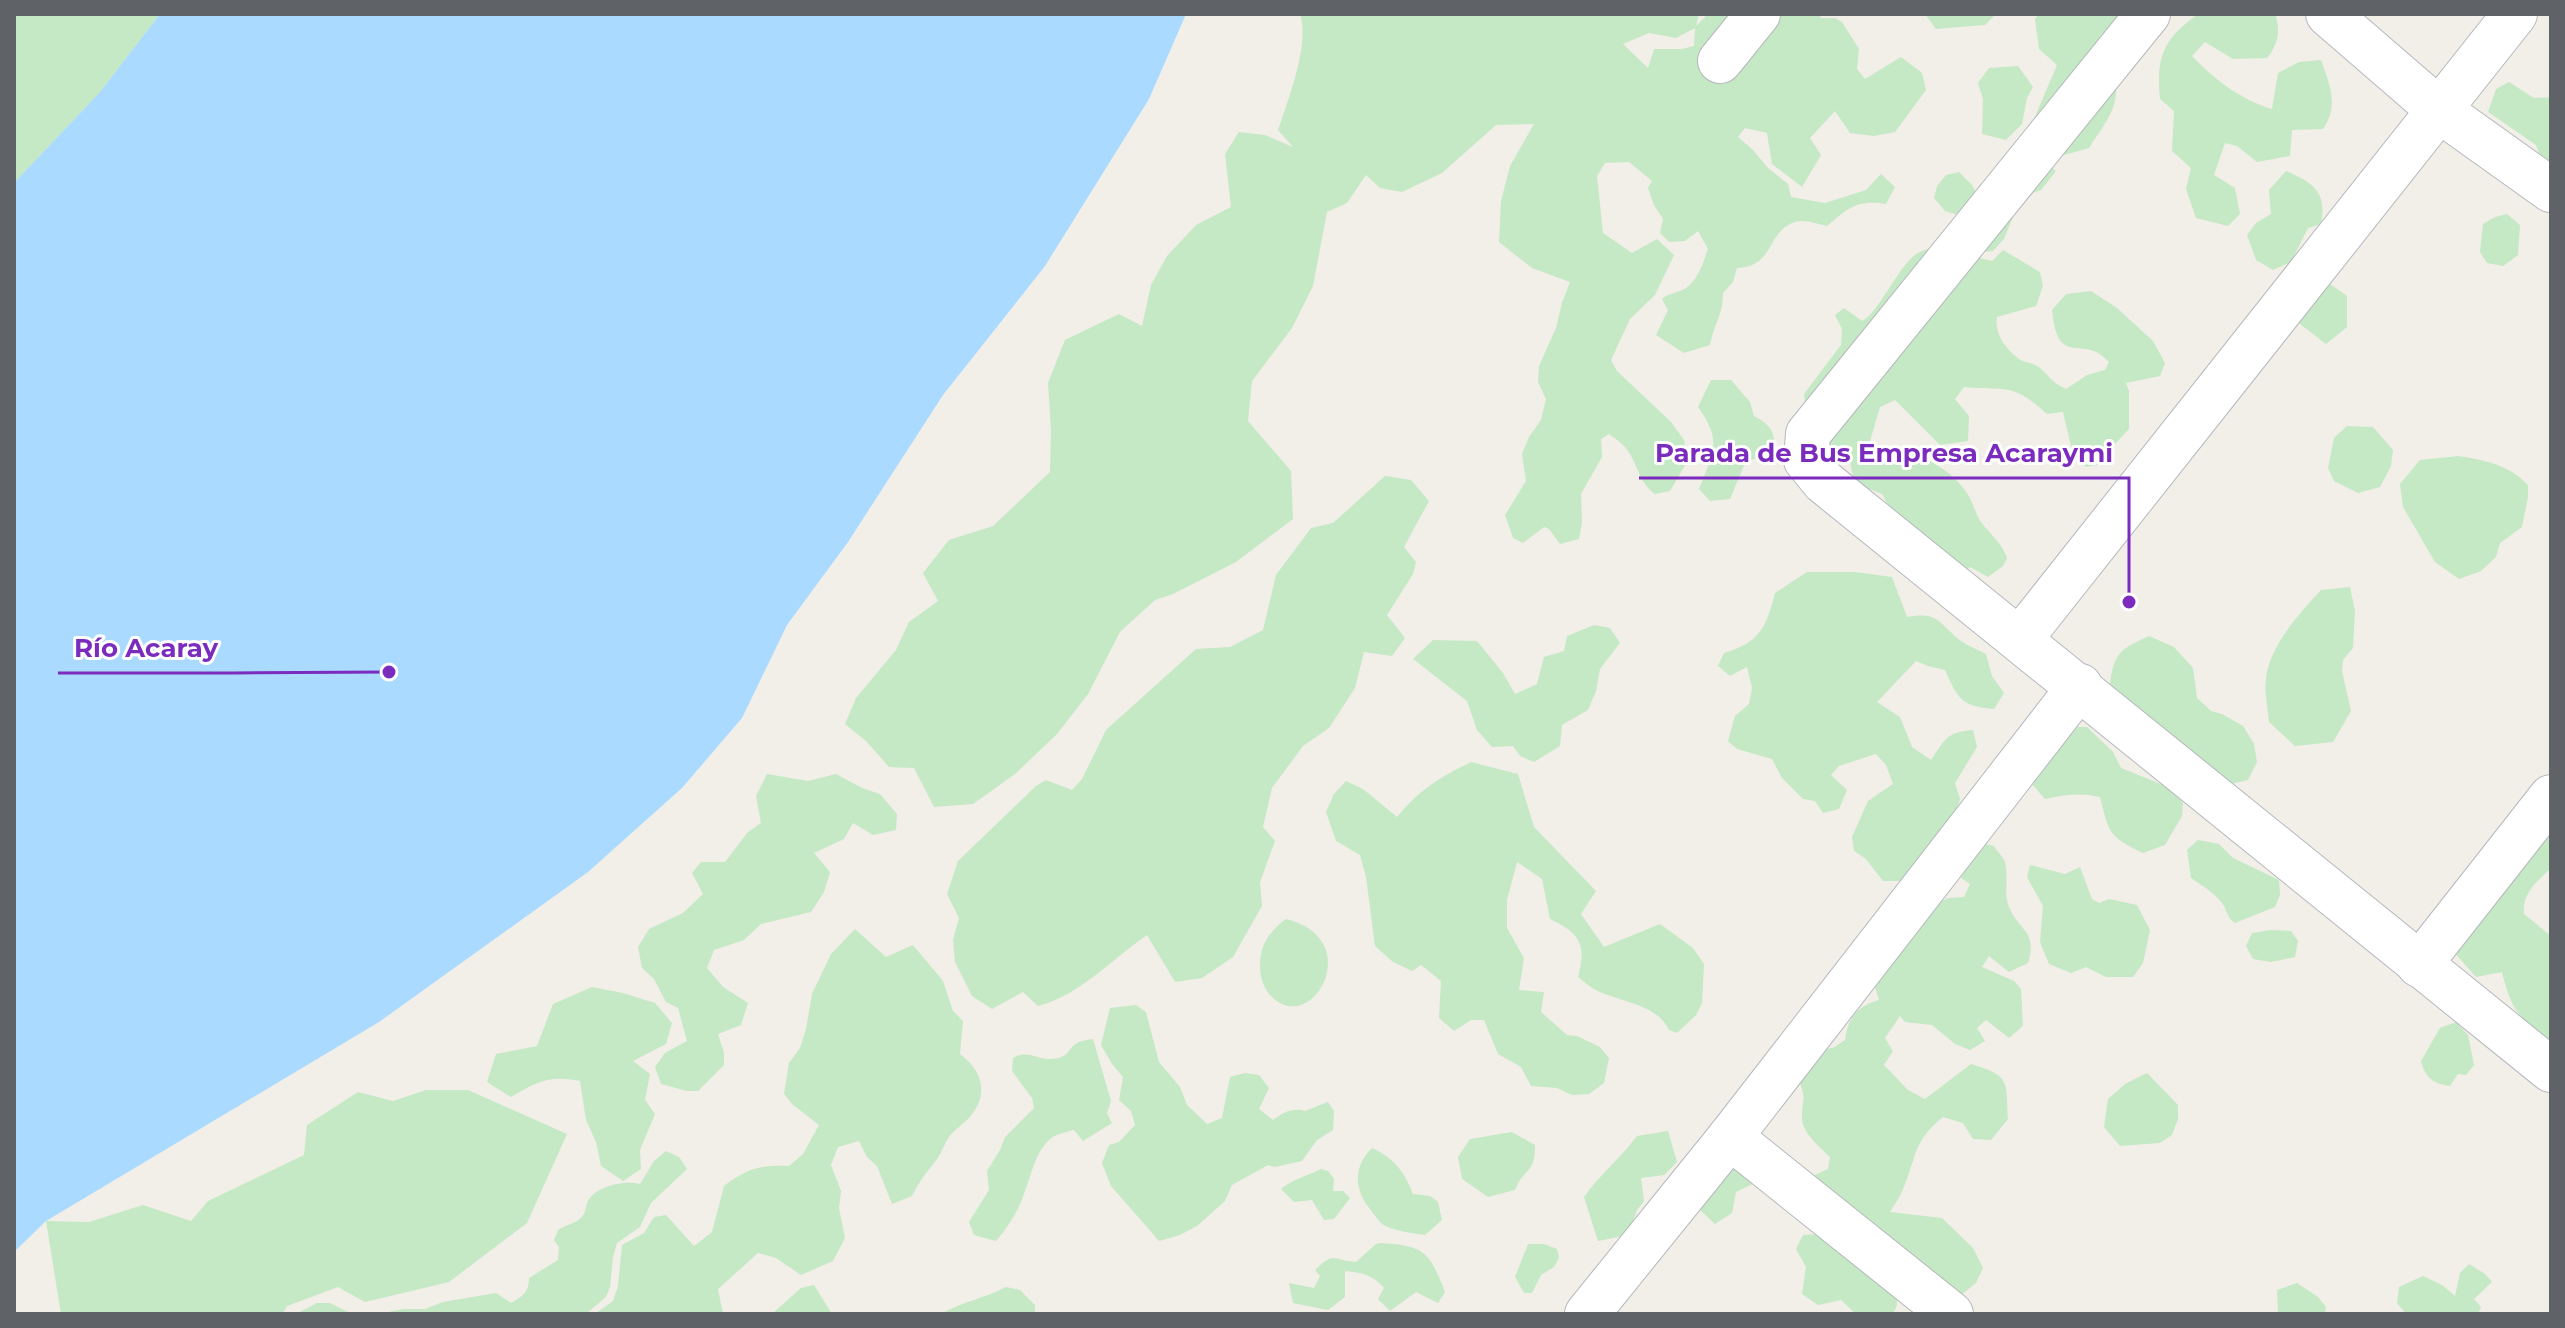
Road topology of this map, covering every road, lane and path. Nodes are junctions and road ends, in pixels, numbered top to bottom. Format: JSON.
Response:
{"nodes":[{"id":1,"x":1758,"y":14,"type":"edge"},
{"id":2,"x":2148,"y":14,"type":"edge"},
{"id":3,"x":2328,"y":14,"type":"edge"},
{"id":4,"x":2515,"y":14,"type":"edge"},
{"id":5,"x":1720,"y":61,"type":"dead end"},
{"id":6,"x":2439,"y":110,"type":"junction"},
{"id":7,"x":2551,"y":190,"type":"edge"},
{"id":8,"x":2020,"y":639,"type":"junction"},
{"id":9,"x":2080,"y":686,"type":"junction"},
{"id":10,"x":2551,"y":797,"type":"edge"},
{"id":11,"x":2419,"y":965,"type":"junction"},
{"id":12,"x":2551,"y":1070,"type":"edge"},
{"id":13,"x":1730,"y":1137,"type":"junction"},
{"id":14,"x":1587,"y":1314,"type":"edge"},
{"id":15,"x":1951,"y":1314,"type":"edge"}],
"edges":[{"from":1,"to":5,"type":"street"},
{"from":2,"to":8,"type":"street"},
{"from":3,"to":6,"type":"street"},
{"from":4,"to":6,"type":"street"},
{"from":6,"to":7,"type":"street"},
{"from":6,"to":8,"type":"street"},
{"from":8,"to":9,"type":"street"},
{"from":9,"to":11,"type":"street"},
{"from":9,"to":13,"type":"street"},
{"from":10,"to":11,"type":"street"},
{"from":11,"to":12,"type":"street"},
{"from":13,"to":14,"type":"street"},
{"from":13,"to":15,"type":"street"}]}
